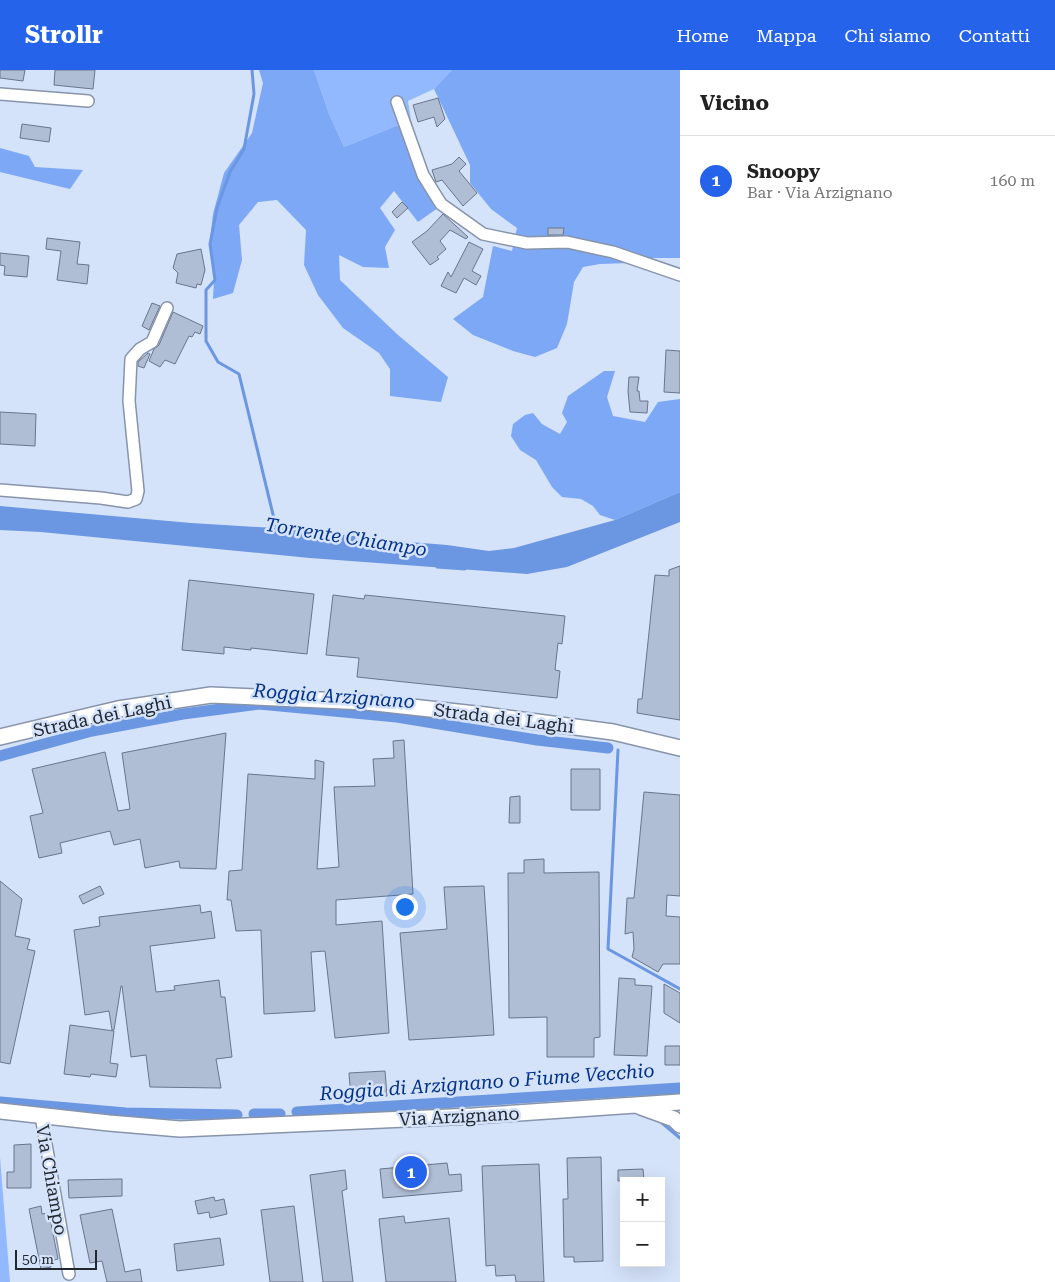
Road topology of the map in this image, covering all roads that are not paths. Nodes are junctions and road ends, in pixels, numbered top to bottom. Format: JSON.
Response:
{"nodes":[{"id":1,"x":0,"y":94,"type":"edge"},
{"id":2,"x":88,"y":101,"type":"dead end"},
{"id":3,"x":397,"y":102,"type":"dead end"},
{"id":4,"x":680,"y":276,"type":"edge"},
{"id":5,"x":167,"y":308,"type":"dead end"},
{"id":6,"x":0,"y":490,"type":"edge"},
{"id":7,"x":0,"y":737,"type":"edge"},
{"id":8,"x":680,"y":748,"type":"edge"},
{"id":9,"x":680,"y":1102,"type":"edge"},
{"id":10,"x":635,"y":1105,"type":"junction"},
{"id":11,"x":0,"y":1111,"type":"edge"},
{"id":12,"x":41,"y":1116,"type":"junction"},
{"id":13,"x":680,"y":1125,"type":"edge"},
{"id":14,"x":69,"y":1274,"type":"dead end"}],
"edges":[{"from":1,"to":2,"type":"street"},
{"from":3,"to":4,"type":"street"},
{"from":5,"to":6,"type":"street"},
{"from":7,"to":8,"type":"street","name":"Strada dei Laghi"},
{"from":9,"to":10,"type":"street","name":"Via Arzignano"},
{"from":10,"to":12,"type":"street","name":"Via Arzignano"},
{"from":10,"to":13,"type":"street"},
{"from":11,"to":12,"type":"street","name":"Via Arzignano"},
{"from":12,"to":14,"type":"street","name":"Via Chiampo"}]}
